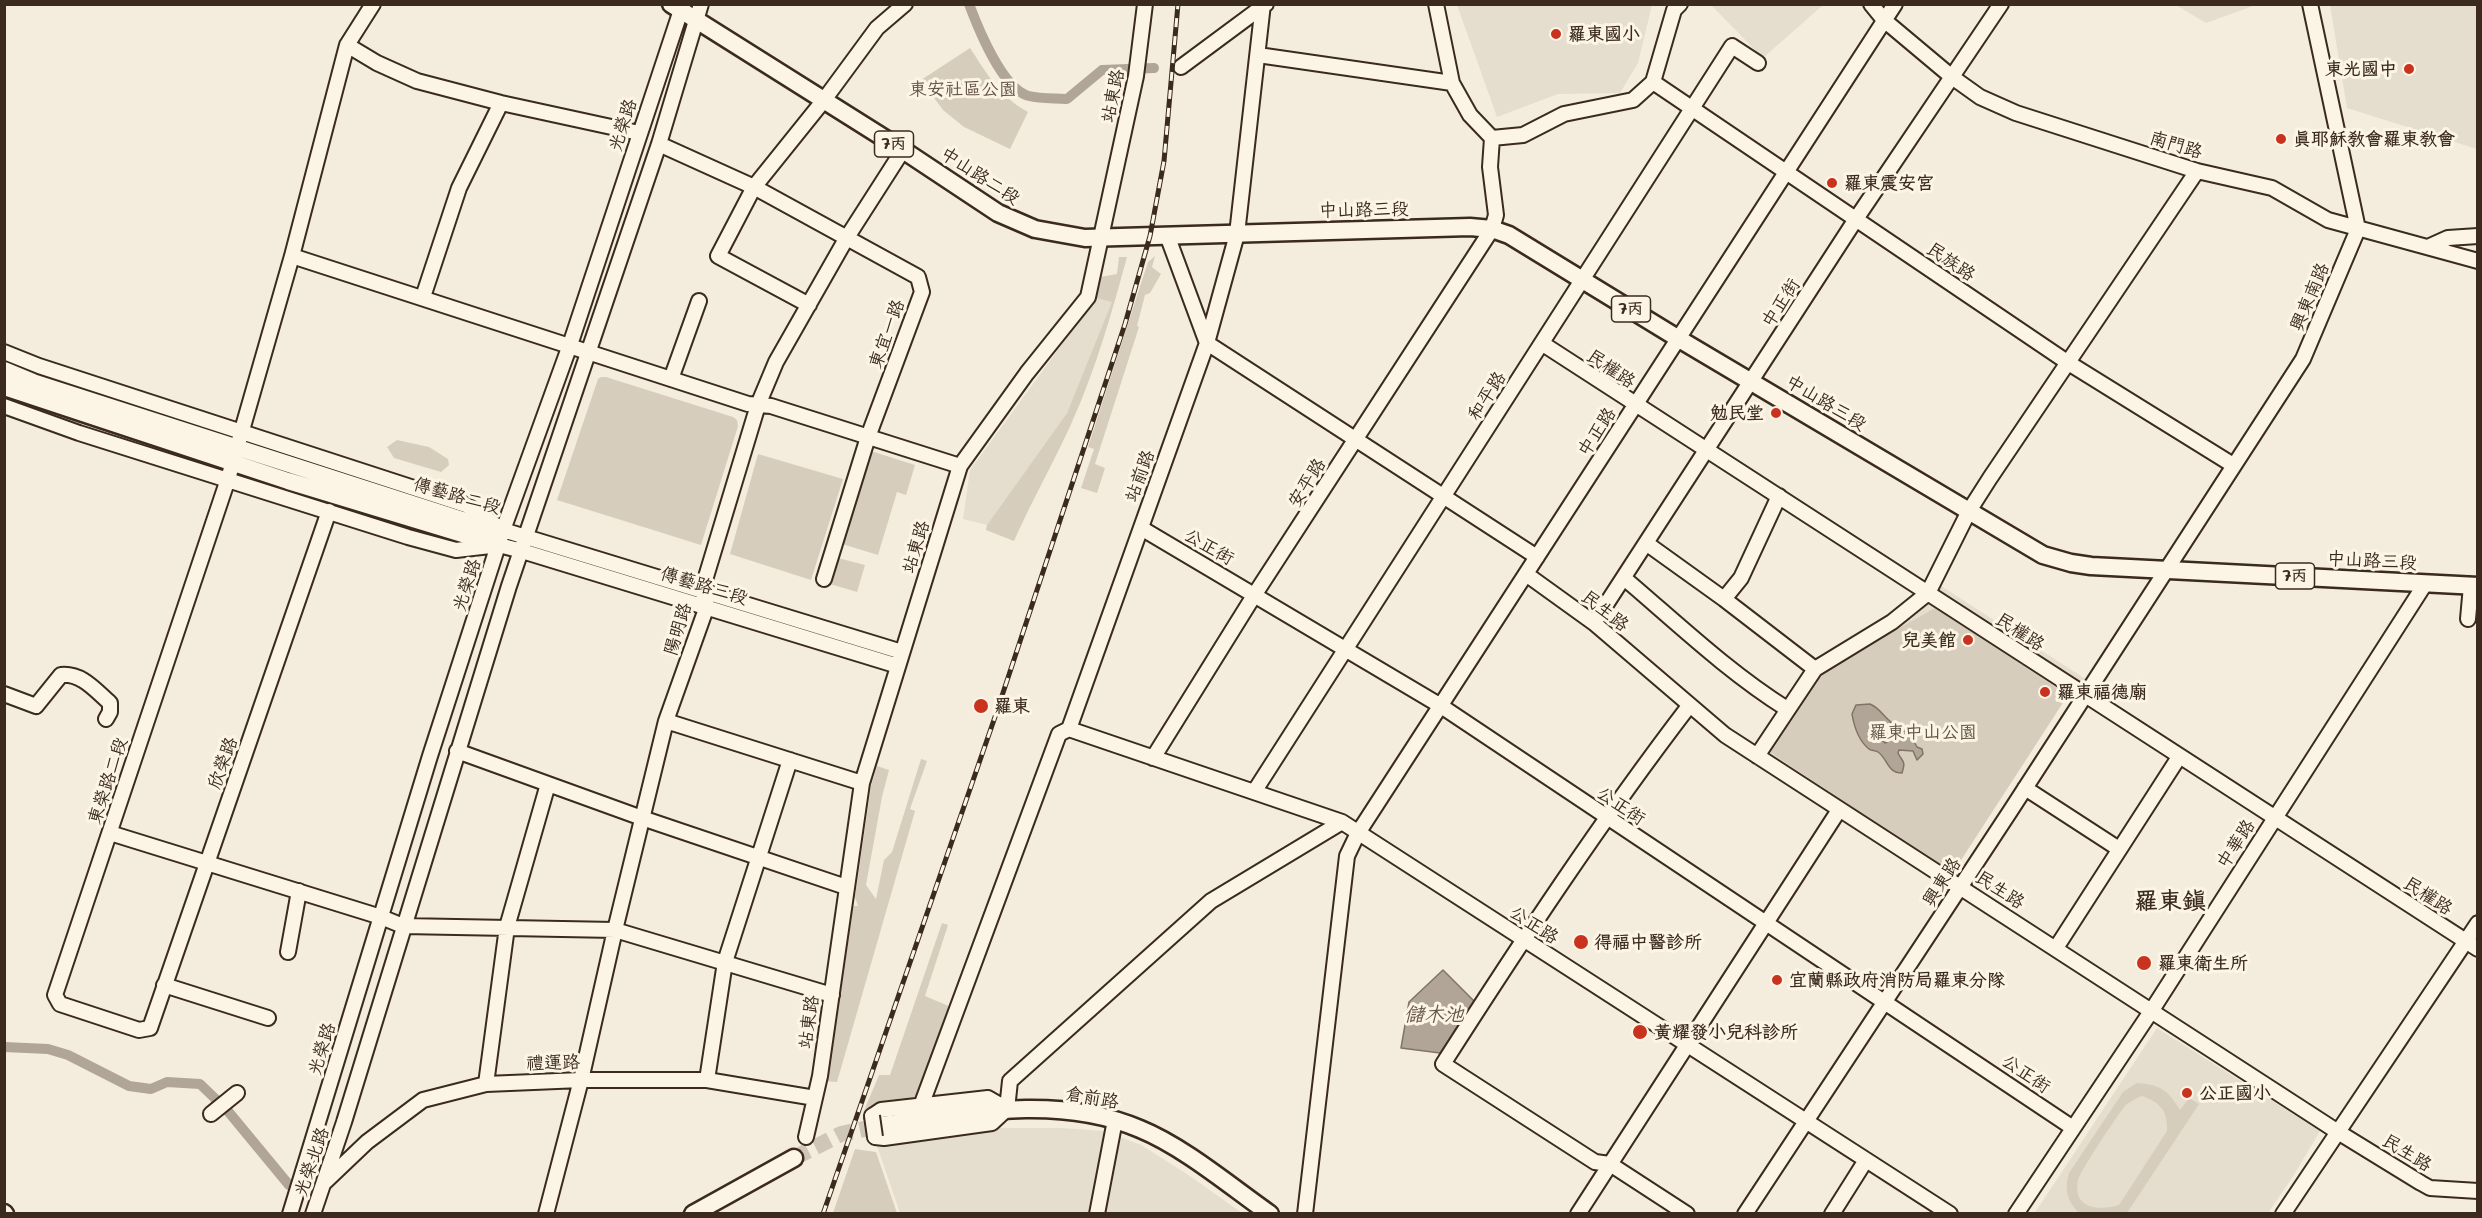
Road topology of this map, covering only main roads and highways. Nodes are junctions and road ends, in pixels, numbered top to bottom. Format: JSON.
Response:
{"nodes":[{"id":1,"x":678,"y":7,"type":"edge"},
{"id":2,"x":1167,"y":236,"type":"joint"},
{"id":3,"x":4,"y":370,"type":"edge"},
{"id":4,"x":4,"y":387,"type":"edge"},
{"id":5,"x":234,"y":456,"type":"junction"},
{"id":6,"x":501,"y":538,"type":"road end"},
{"id":7,"x":2474,"y":586,"type":"edge"},
{"id":8,"x":877,"y":1126,"type":"tunnel mouth"},
{"id":9,"x":794,"y":1158,"type":"tunnel mouth"},
{"id":10,"x":693,"y":1214,"type":"edge"},
{"id":11,"x":1270,"y":1214,"type":"edge"}],
"edges":[{"from":1,"to":2,"type":"main road","name":"中山路二段","number":"7丙"},
{"from":2,"to":7,"type":"main road","name":"中山路三段","number":"7丙"},
{"from":3,"to":5,"type":"main road","name":"傳藝路二段"},
{"from":4,"to":5,"type":"main road","name":"傳藝路二段"},
{"from":5,"to":6,"type":"main road","name":"傳藝路二段"},
{"from":8,"to":11,"type":"main road","name":"倉前路"},
{"from":9,"to":10,"type":"main road"}]}
